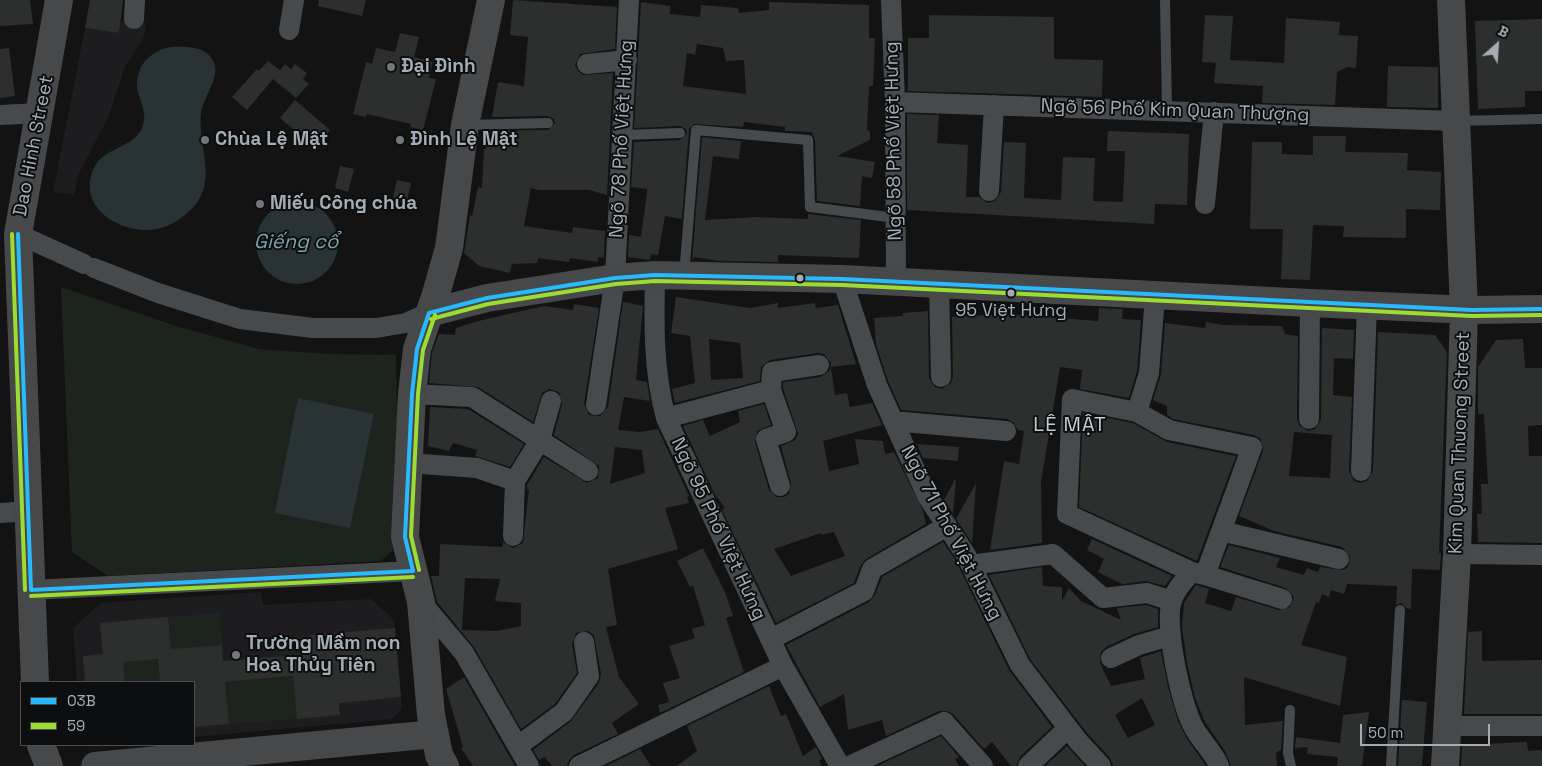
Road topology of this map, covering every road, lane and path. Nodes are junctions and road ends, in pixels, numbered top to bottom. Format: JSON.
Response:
{"nodes":[{"id":1,"x":59,"y":0,"type":"edge"},
{"id":2,"x":294,"y":0,"type":"edge"},
{"id":3,"x":491,"y":0,"type":"edge"},
{"id":4,"x":629,"y":0,"type":"edge"},
{"id":5,"x":891,"y":0,"type":"edge"},
{"id":6,"x":1165,"y":0,"type":"edge"},
{"id":7,"x":1451,"y":0,"type":"edge"},
{"id":8,"x":289,"y":30,"type":"dead end"},
{"id":9,"x":627,"y":60,"type":"junction"},
{"id":10,"x":588,"y":64,"type":"dead end"},
{"id":11,"x":895,"y":102,"type":"junction"},
{"id":12,"x":994,"y":105,"type":"junction"},
{"id":13,"x":1167,"y":111,"type":"junction"},
{"id":14,"x":1214,"y":112,"type":"junction"},
{"id":15,"x":41,"y":113,"type":"junction"},
{"id":16,"x":0,"y":115,"type":"edge"},
{"id":17,"x":1542,"y":119,"type":"edge"},
{"id":18,"x":1456,"y":121,"type":"junction"},
{"id":19,"x":548,"y":123,"type":"dead end"},
{"id":20,"x":465,"y":125,"type":"junction"},
{"id":21,"x":680,"y":133,"type":"dead end"},
{"id":22,"x":624,"y":134,"type":"junction"},
{"id":23,"x":989,"y":191,"type":"dead end"},
{"id":24,"x":1205,"y":204,"type":"dead end"},
{"id":25,"x":896,"y":218,"type":"junction"},
{"id":26,"x":9,"y":235,"type":"edge"},
{"id":27,"x":656,"y":275,"type":"junction"},
{"id":28,"x":684,"y":275,"type":"junction"},
{"id":29,"x":615,"y":278,"type":"junction"},
{"id":30,"x":842,"y":279,"type":"junction"},
{"id":31,"x":896,"y":282,"type":"junction"},
{"id":32,"x":938,"y":284,"type":"junction"},
{"id":33,"x":1155,"y":296,"type":"junction"},
{"id":34,"x":1310,"y":303,"type":"junction"},
{"id":35,"x":1367,"y":305,"type":"junction"},
{"id":36,"x":1464,"y":309,"type":"junction"},
{"id":37,"x":1542,"y":309,"type":"edge"},
{"id":38,"x":429,"y":313,"type":"junction"},
{"id":39,"x":820,"y":365,"type":"dead end"},
{"id":40,"x":941,"y":377,"type":"dead end"},
{"id":41,"x":771,"y":390,"type":"junction"},
{"id":42,"x":412,"y":394,"type":"junction"},
{"id":43,"x":551,"y":401,"type":"dead end"},
{"id":44,"x":596,"y":405,"type":"dead end"},
{"id":45,"x":1137,"y":412,"type":"junction"},
{"id":46,"x":666,"y":418,"type":"junction"},
{"id":47,"x":1309,"y":419,"type":"dead end"},
{"id":48,"x":893,"y":421,"type":"junction"},
{"id":49,"x":1006,"y":431,"type":"dead end"},
{"id":50,"x":540,"y":440,"type":"junction"},
{"id":51,"x":409,"y":463,"type":"junction"},
{"id":52,"x":588,"y":471,"type":"dead end"},
{"id":53,"x":1361,"y":471,"type":"dead end"},
{"id":54,"x":515,"y":481,"type":"junction"},
{"id":55,"x":780,"y":486,"type":"dead end"},
{"id":56,"x":28,"y":511,"type":"junction"},
{"id":57,"x":0,"y":513,"type":"edge"},
{"id":58,"x":947,"y":526,"type":"junction"},
{"id":59,"x":1221,"y":531,"type":"junction"},
{"id":60,"x":513,"y":536,"type":"dead end"},
{"id":61,"x":1457,"y":554,"type":"junction"},
{"id":62,"x":1542,"y":555,"type":"edge"},
{"id":63,"x":1339,"y":559,"type":"dead end"},
{"id":64,"x":971,"y":565,"type":"junction"},
{"id":65,"x":413,"y":571,"type":"junction"},
{"id":66,"x":1198,"y":573,"type":"junction"},
{"id":67,"x":31,"y":590,"type":"junction"},
{"id":68,"x":1282,"y":599,"type":"dead end"},
{"id":69,"x":1172,"y":601,"type":"junction"},
{"id":70,"x":421,"y":602,"type":"junction"},
{"id":71,"x":1400,"y":610,"type":"dead end"},
{"id":72,"x":1170,"y":636,"type":"junction"},
{"id":73,"x":452,"y":639,"type":"junction"},
{"id":74,"x":771,"y":639,"type":"junction"},
{"id":75,"x":584,"y":642,"type":"dead end"},
{"id":76,"x":424,"y":654,"type":"junction"},
{"id":77,"x":1111,"y":658,"type":"dead end"},
{"id":78,"x":783,"y":666,"type":"junction"},
{"id":79,"x":35,"y":681,"type":"edge"},
{"id":80,"x":1290,"y":710,"type":"dead end"},
{"id":81,"x":1448,"y":726,"type":"junction"},
{"id":82,"x":1542,"y":726,"type":"edge"},
{"id":83,"x":1068,"y":728,"type":"junction"},
{"id":84,"x":435,"y":734,"type":"junction"},
{"id":85,"x":33,"y":746,"type":"edge"},
{"id":86,"x":41,"y":746,"type":"edge"},
{"id":87,"x":518,"y":746,"type":"junction"},
{"id":88,"x":196,"y":761,"type":"edge"},
{"id":89,"x":26,"y":766,"type":"edge"},
{"id":90,"x":49,"y":766,"type":"edge"},
{"id":91,"x":95,"y":766,"type":"edge"},
{"id":92,"x":446,"y":766,"type":"edge"},
{"id":93,"x":529,"y":766,"type":"edge"},
{"id":94,"x":579,"y":766,"type":"edge"},
{"id":95,"x":840,"y":766,"type":"edge"},
{"id":96,"x":849,"y":766,"type":"edge"},
{"id":97,"x":983,"y":766,"type":"edge"},
{"id":98,"x":1028,"y":766,"type":"edge"},
{"id":99,"x":1101,"y":766,"type":"edge"},
{"id":100,"x":1219,"y":766,"type":"edge"},
{"id":101,"x":1291,"y":766,"type":"edge"},
{"id":102,"x":1392,"y":766,"type":"edge"},
{"id":103,"x":1445,"y":766,"type":"edge"}],
"edges":[{"from":1,"to":15,"type":"street","name":"Dao Hinh Street"},
{"from":2,"to":8,"type":"street"},
{"from":3,"to":20,"type":"street"},
{"from":4,"to":9,"type":"street","name":"Ngõ 78 Phố Việt Hưng"},
{"from":5,"to":11,"type":"street","name":"Ngõ 58 Phố Việt Hưng"},
{"from":6,"to":13,"type":"lane"},
{"from":7,"to":18,"type":"street","name":"Kim Quan Thuong Street"},
{"from":9,"to":10,"type":"street"},
{"from":9,"to":22,"type":"street","name":"Ngõ 78 Phố Việt Hưng"},
{"from":11,"to":12,"type":"street","name":"Ngõ 56 Phố Kim Quan Thượng"},
{"from":11,"to":25,"type":"street","name":"Ngõ 58 Phố Việt Hưng"},
{"from":12,"to":13,"type":"street","name":"Ngõ 56 Phố Kim Quan Thượng"},
{"from":12,"to":23,"type":"street"},
{"from":13,"to":14,"type":"street","name":"Ngõ 56 Phố Kim Quan Thượng"},
{"from":14,"to":18,"type":"street","name":"Ngõ 56 Phố Kim Quan Thượng"},
{"from":14,"to":24,"type":"street"},
{"from":15,"to":16,"type":"street"},
{"from":15,"to":26,"type":"street","name":"Dao Hinh Street"},
{"from":17,"to":18,"type":"lane"},
{"from":18,"to":36,"type":"street","name":"Kim Quan Thuong Street"},
{"from":19,"to":20,"type":"lane"},
{"from":20,"to":38,"type":"street"},
{"from":21,"to":22,"type":"lane"},
{"from":22,"to":29,"type":"street","name":"Ngõ 78 Phố Việt Hưng"},
{"from":25,"to":28,"type":"lane"},
{"from":25,"to":31,"type":"street","name":"Ngõ 58 Phố Việt Hưng"},
{"from":26,"to":38,"type":"street"},
{"from":26,"to":56,"type":"street","name":"Dao Hinh Street"},
{"from":27,"to":28,"type":"street"},
{"from":27,"to":29,"type":"street"},
{"from":27,"to":46,"type":"street","name":"Ngõ 95 Phố Việt Hưng"},
{"from":28,"to":30,"type":"street"},
{"from":29,"to":38,"type":"street"},
{"from":29,"to":44,"type":"street","name":"Ngõ 78 Phố Việt Hưng"},
{"from":30,"to":31,"type":"street"},
{"from":30,"to":48,"type":"street","name":"Ngõ 71 Phố Việt Hưng"},
{"from":31,"to":32,"type":"street"},
{"from":32,"to":33,"type":"street"},
{"from":32,"to":40,"type":"street"},
{"from":33,"to":34,"type":"street"},
{"from":33,"to":45,"type":"street"},
{"from":34,"to":35,"type":"street"},
{"from":34,"to":47,"type":"street"},
{"from":35,"to":36,"type":"street"},
{"from":35,"to":53,"type":"street"},
{"from":36,"to":37,"type":"street"},
{"from":36,"to":61,"type":"street","name":"Kim Quan Thuong Street"},
{"from":38,"to":42,"type":"street"},
{"from":39,"to":41,"type":"street"},
{"from":41,"to":46,"type":"street"},
{"from":41,"to":55,"type":"street"},
{"from":42,"to":50,"type":"street"},
{"from":42,"to":51,"type":"street"},
{"from":43,"to":50,"type":"street"},
{"from":45,"to":59,"type":"street"},
{"from":45,"to":66,"type":"street"},
{"from":46,"to":74,"type":"street","name":"Ngõ 95 Phố Việt Hưng"},
{"from":48,"to":49,"type":"street"},
{"from":48,"to":58,"type":"street","name":"Ngõ 71 Phố Việt Hưng"},
{"from":50,"to":52,"type":"street"},
{"from":50,"to":54,"type":"street"},
{"from":51,"to":54,"type":"street"},
{"from":51,"to":65,"type":"street"},
{"from":54,"to":60,"type":"street"},
{"from":56,"to":57,"type":"street"},
{"from":56,"to":67,"type":"street","name":"Dao Hinh Street"},
{"from":58,"to":64,"type":"street","name":"Ngõ 71 Phố Việt Hưng"},
{"from":58,"to":74,"type":"street"},
{"from":59,"to":63,"type":"street"},
{"from":59,"to":66,"type":"street"},
{"from":61,"to":62,"type":"street"},
{"from":61,"to":81,"type":"street","name":"Kim Quan Thuong Street"},
{"from":64,"to":69,"type":"street"},
{"from":64,"to":83,"type":"street","name":"Ngõ 71 Phố Việt Hưng"},
{"from":65,"to":67,"type":"street"},
{"from":65,"to":70,"type":"street"},
{"from":66,"to":68,"type":"street"},
{"from":66,"to":69,"type":"street"},
{"from":67,"to":79,"type":"street","name":"Dao Hinh Street"},
{"from":69,"to":72,"type":"street"},
{"from":70,"to":73,"type":"street"},
{"from":70,"to":76,"type":"street"},
{"from":71,"to":102,"type":"lane"},
{"from":72,"to":77,"type":"street"},
{"from":72,"to":100,"type":"street"},
{"from":73,"to":76,"type":"street"},
{"from":73,"to":87,"type":"street"},
{"from":74,"to":78,"type":"street","name":"Ngõ 95 Phố Việt Hưng"},
{"from":75,"to":87,"type":"street"},
{"from":76,"to":84,"type":"street"},
{"from":78,"to":94,"type":"street"},
{"from":78,"to":95,"type":"street","name":"Ngõ 95 Phố Việt Hưng"},
{"from":80,"to":101,"type":"lane"},
{"from":81,"to":82,"type":"street"},
{"from":81,"to":103,"type":"street","name":"Kim Quan Thuong Street"},
{"from":83,"to":98,"type":"street"},
{"from":83,"to":99,"type":"street","name":"Ngõ 71 Phố Việt Hưng"},
{"from":84,"to":88,"type":"street"},
{"from":84,"to":92,"type":"street"},
{"from":85,"to":89,"type":"street"},
{"from":86,"to":90,"type":"street"},
{"from":87,"to":93,"type":"street"},
{"from":88,"to":91,"type":"street"},
{"from":96,"to":97,"type":"street"}]}
